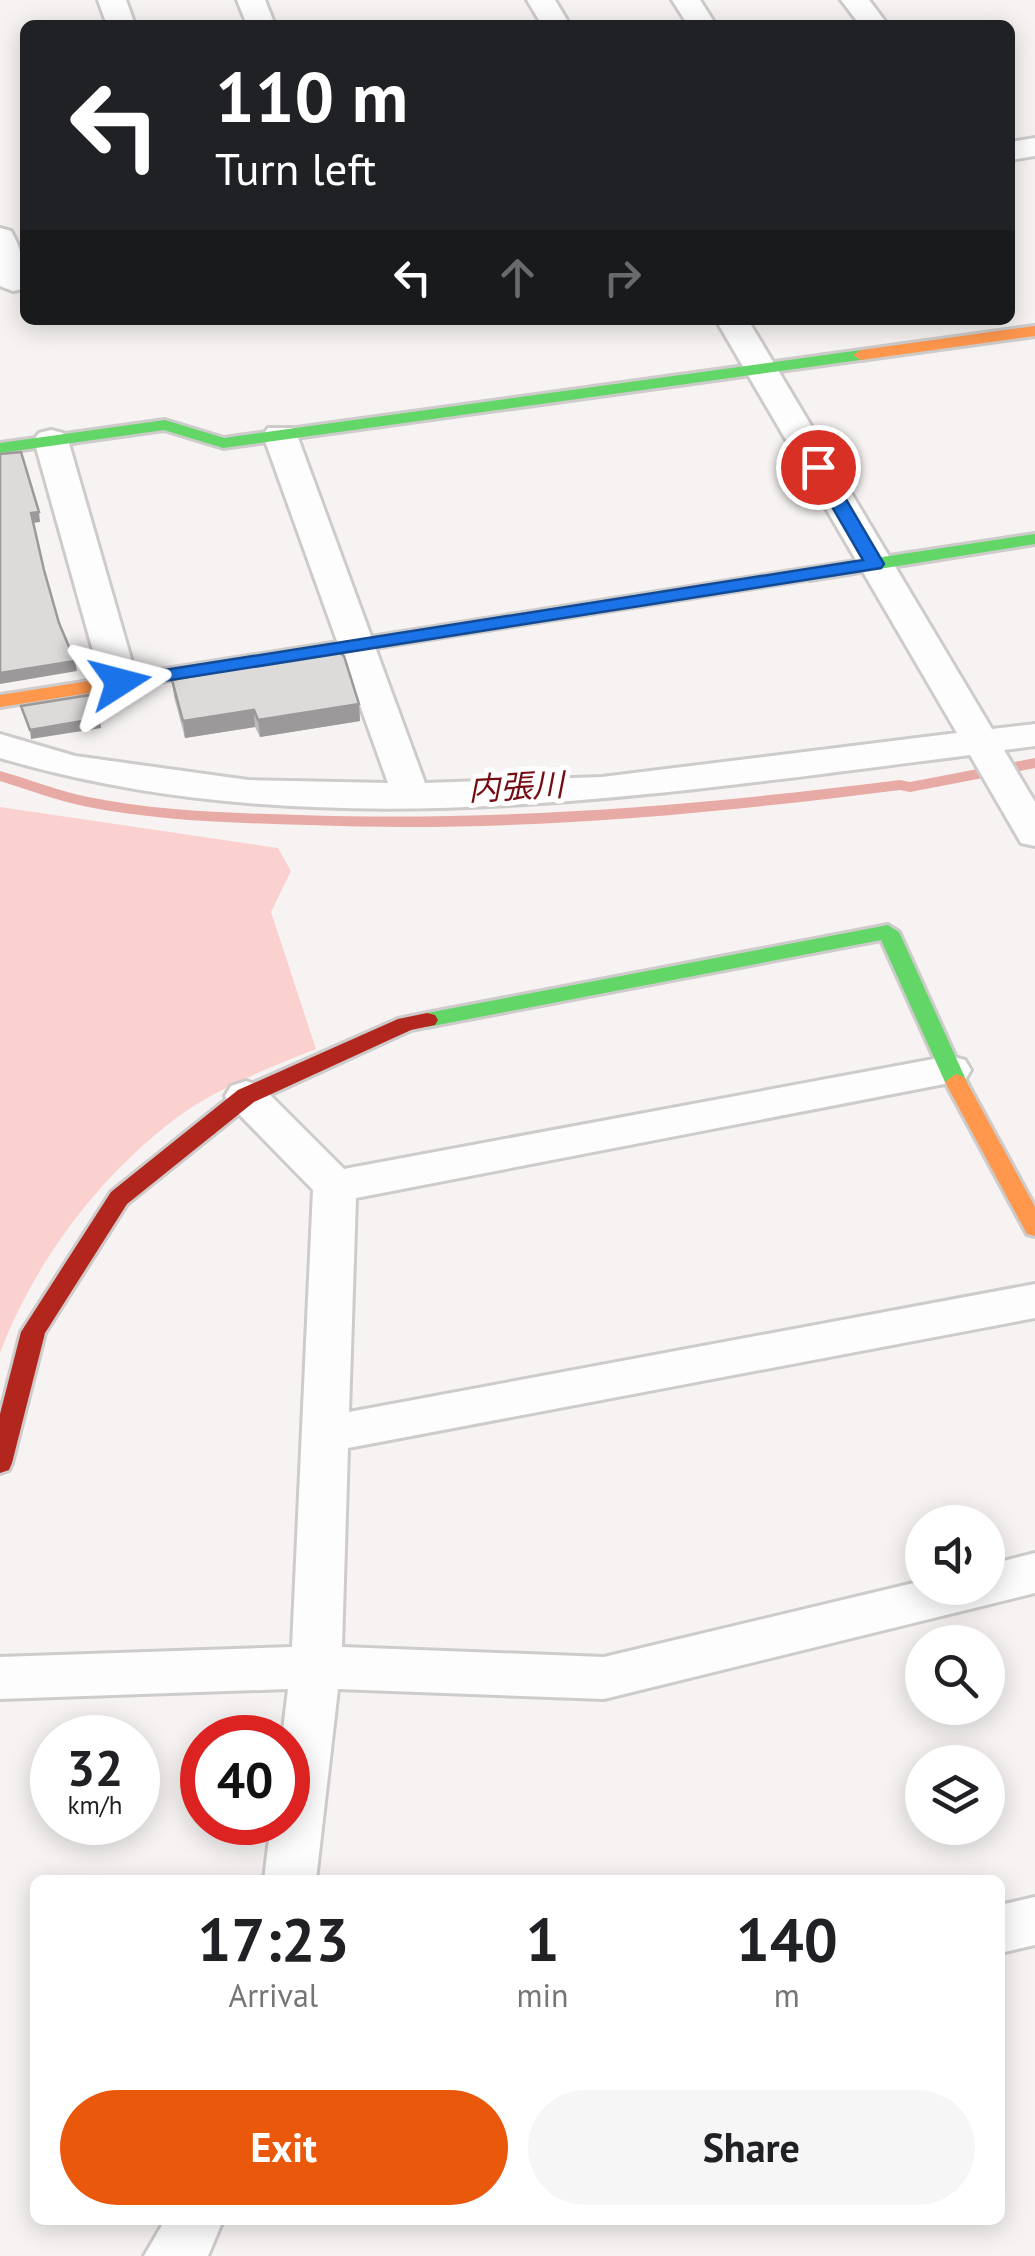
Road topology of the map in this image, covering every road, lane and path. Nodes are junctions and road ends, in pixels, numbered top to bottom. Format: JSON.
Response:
{"nodes":[{"id":1,"x":855,"y":0,"type":"edge"},
{"id":2,"x":870,"y":20,"type":"edge"},
{"id":3,"x":0,"y":237,"type":"edge"},
{"id":4,"x":13,"y":282,"type":"edge"},
{"id":5,"x":735,"y":325,"type":"edge"},
{"id":6,"x":1035,"y":332,"type":"edge"},
{"id":7,"x":761,"y":370,"type":"junction"},
{"id":8,"x":280,"y":435,"type":"junction"},
{"id":9,"x":51,"y":440,"type":"junction"},
{"id":10,"x":0,"y":448,"type":"edge"},
{"id":11,"x":1035,"y":539,"type":"edge"},
{"id":12,"x":874,"y":564,"type":"junction"},
{"id":13,"x":356,"y":645,"type":"junction"},
{"id":14,"x":120,"y":682,"type":"junction"},
{"id":15,"x":0,"y":702,"type":"edge"},
{"id":16,"x":1035,"y":734,"type":"edge"},
{"id":17,"x":0,"y":746,"type":"edge"},
{"id":18,"x":1002,"y":766,"type":"edge"},
{"id":19,"x":411,"y":795,"type":"junction"},
{"id":20,"x":1035,"y":834,"type":"edge"},
{"id":21,"x":950,"y":1070,"type":"junction"},
{"id":22,"x":246,"y":1096,"type":"junction"},
{"id":23,"x":336,"y":1186,"type":"junction"},
{"id":24,"x":1035,"y":1228,"type":"edge"},
{"id":25,"x":1035,"y":1301,"type":"edge"},
{"id":26,"x":328,"y":1434,"type":"junction"},
{"id":27,"x":0,"y":1463,"type":"edge"},
{"id":28,"x":1035,"y":1574,"type":"edge"},
{"id":29,"x":1005,"y":1581,"type":"edge"},
{"id":30,"x":907,"y":1605,"type":"edge"},
{"id":31,"x":316,"y":1667,"type":"junction"},
{"id":32,"x":0,"y":1678,"type":"edge"},
{"id":33,"x":291,"y":1875,"type":"edge"},
{"id":34,"x":1035,"y":1921,"type":"edge"},
{"id":35,"x":1005,"y":1928,"type":"edge"}],
"edges":[{"from":1,"to":2,"type":"street"},
{"from":3,"to":4,"type":"street"},
{"from":5,"to":7,"type":"street"},
{"from":6,"to":7,"type":"street"},
{"from":7,"to":8,"type":"street"},
{"from":7,"to":12,"type":"street"},
{"from":8,"to":9,"type":"street"},
{"from":8,"to":13,"type":"street"},
{"from":9,"to":10,"type":"street"},
{"from":9,"to":14,"type":"street"},
{"from":11,"to":12,"type":"street"},
{"from":12,"to":13,"type":"street"},
{"from":12,"to":18,"type":"street"},
{"from":13,"to":14,"type":"street"},
{"from":13,"to":19,"type":"street"},
{"from":14,"to":15,"type":"street"},
{"from":16,"to":18,"type":"street"},
{"from":17,"to":19,"type":"street"},
{"from":18,"to":19,"type":"street"},
{"from":18,"to":20,"type":"street"},
{"from":21,"to":22,"type":"street"},
{"from":21,"to":23,"type":"street"},
{"from":21,"to":24,"type":"street"},
{"from":22,"to":23,"type":"street"},
{"from":22,"to":27,"type":"street"},
{"from":23,"to":26,"type":"street"},
{"from":25,"to":26,"type":"street"},
{"from":26,"to":31,"type":"street"},
{"from":28,"to":29,"type":"street"},
{"from":30,"to":31,"type":"street"},
{"from":31,"to":32,"type":"street"},
{"from":31,"to":33,"type":"street"},
{"from":34,"to":35,"type":"street"}]}
